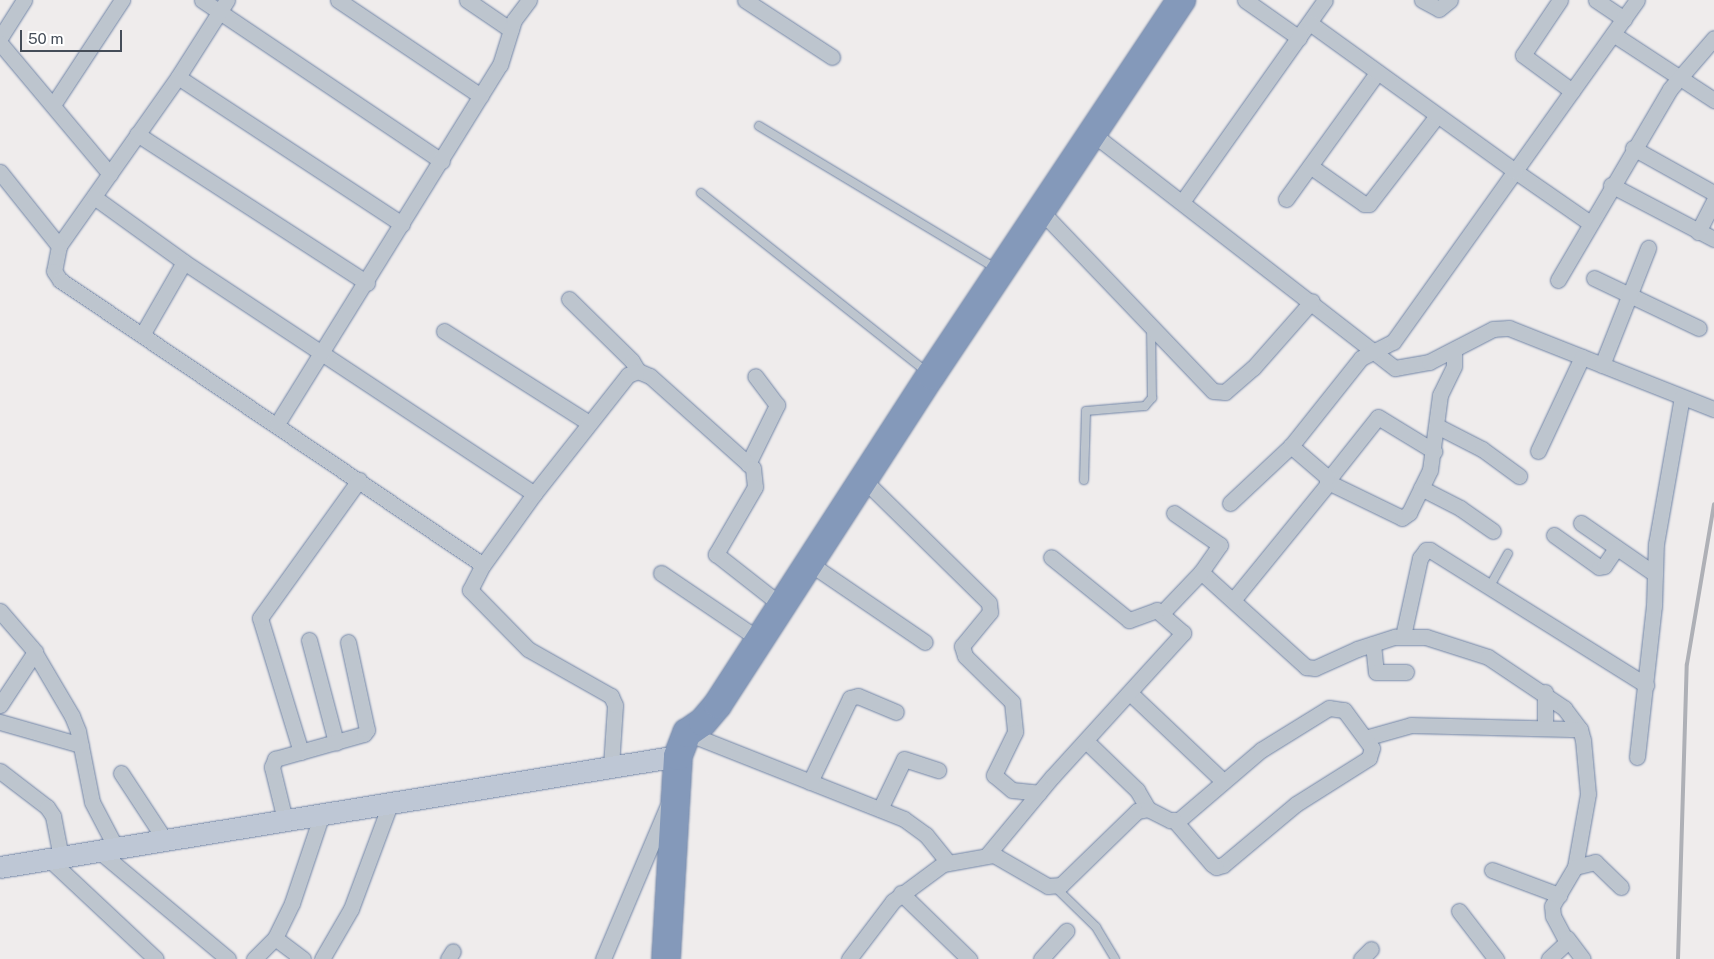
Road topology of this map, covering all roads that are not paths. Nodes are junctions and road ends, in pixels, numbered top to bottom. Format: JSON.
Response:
{"nodes":[{"id":1,"x":24,"y":0,"type":"edge"},
{"id":2,"x":122,"y":0,"type":"edge"},
{"id":3,"x":202,"y":0,"type":"edge"},
{"id":4,"x":338,"y":0,"type":"edge"},
{"id":5,"x":467,"y":0,"type":"edge"},
{"id":6,"x":529,"y":0,"type":"edge"},
{"id":7,"x":745,"y":0,"type":"edge"},
{"id":8,"x":1181,"y":0,"type":"edge"},
{"id":9,"x":1246,"y":0,"type":"edge"},
{"id":10,"x":1325,"y":0,"type":"edge"},
{"id":11,"x":1422,"y":0,"type":"edge"},
{"id":12,"x":1450,"y":0,"type":"edge"},
{"id":13,"x":1560,"y":0,"type":"edge"},
{"id":14,"x":1596,"y":0,"type":"edge"},
{"id":15,"x":1637,"y":0,"type":"edge"},
{"id":16,"x":224,"y":6,"type":"edge"},
{"id":17,"x":1624,"y":19,"type":"junction"},
{"id":18,"x":1310,"y":23,"type":"junction"},
{"id":19,"x":511,"y":30,"type":"junction"},
{"id":20,"x":1613,"y":34,"type":"junction"},
{"id":21,"x":0,"y":38,"type":"edge"},
{"id":22,"x":1299,"y":38,"type":"junction"},
{"id":23,"x":1714,"y":38,"type":"edge"},
{"id":24,"x":0,"y":43,"type":"edge"},
{"id":25,"x":832,"y":57,"type":"dead end"},
{"id":26,"x":1377,"y":73,"type":"junction"},
{"id":27,"x":178,"y":77,"type":"junction"},
{"id":28,"x":1678,"y":78,"type":"junction"},
{"id":29,"x":1572,"y":91,"type":"junction"},
{"id":30,"x":481,"y":96,"type":"junction"},
{"id":31,"x":1714,"y":100,"type":"edge"},
{"id":32,"x":53,"y":105,"type":"junction"},
{"id":33,"x":1436,"y":116,"type":"junction"},
{"id":34,"x":759,"y":126,"type":"dead end"},
{"id":35,"x":137,"y":134,"type":"junction"},
{"id":36,"x":1093,"y":134,"type":"junction"},
{"id":37,"x":1633,"y":148,"type":"junction"},
{"id":38,"x":442,"y":161,"type":"junction"},
{"id":39,"x":1310,"y":166,"type":"junction"},
{"id":40,"x":1515,"y":171,"type":"junction"},
{"id":41,"x":0,"y":172,"type":"edge"},
{"id":42,"x":110,"y":174,"type":"junction"},
{"id":43,"x":1611,"y":185,"type":"junction"},
{"id":44,"x":1714,"y":192,"type":"edge"},
{"id":45,"x":701,"y":193,"type":"dead end"},
{"id":46,"x":94,"y":198,"type":"junction"},
{"id":47,"x":1286,"y":199,"type":"dead end"},
{"id":48,"x":1714,"y":200,"type":"edge"},
{"id":49,"x":1182,"y":202,"type":"junction"},
{"id":50,"x":1040,"y":210,"type":"junction"},
{"id":51,"x":1590,"y":223,"type":"junction"},
{"id":52,"x":402,"y":224,"type":"junction"},
{"id":53,"x":1698,"y":232,"type":"junction"},
{"id":54,"x":1714,"y":239,"type":"edge"},
{"id":55,"x":59,"y":246,"type":"junction"},
{"id":56,"x":1648,"y":248,"type":"dead end"},
{"id":57,"x":184,"y":262,"type":"junction"},
{"id":58,"x":1001,"y":271,"type":"junction"},
{"id":59,"x":1594,"y":278,"type":"dead end"},
{"id":60,"x":1558,"y":280,"type":"dead end"},
{"id":61,"x":367,"y":283,"type":"junction"},
{"id":62,"x":1628,"y":295,"type":"junction"},
{"id":63,"x":569,"y":299,"type":"dead end"},
{"id":64,"x":1312,"y":301,"type":"junction"},
{"id":65,"x":1151,"y":326,"type":"junction"},
{"id":66,"x":1699,"y":328,"type":"dead end"},
{"id":67,"x":444,"y":330,"type":"dead end"},
{"id":68,"x":142,"y":335,"type":"junction"},
{"id":69,"x":1454,"y":350,"type":"junction"},
{"id":70,"x":1375,"y":352,"type":"junction"},
{"id":71,"x":322,"y":353,"type":"junction"},
{"id":72,"x":1582,"y":357,"type":"junction"},
{"id":73,"x":1602,"y":365,"type":"junction"},
{"id":74,"x":638,"y":372,"type":"junction"},
{"id":75,"x":931,"y":375,"type":"junction"},
{"id":76,"x":755,"y":376,"type":"dead end"},
{"id":77,"x":1682,"y":397,"type":"junction"},
{"id":78,"x":1714,"y":409,"type":"edge"},
{"id":79,"x":589,"y":423,"type":"junction"},
{"id":80,"x":277,"y":424,"type":"junction"},
{"id":81,"x":1436,"y":426,"type":"junction"},
{"id":82,"x":1291,"y":446,"type":"junction"},
{"id":83,"x":1434,"y":451,"type":"junction"},
{"id":84,"x":1538,"y":451,"type":"dead end"},
{"id":85,"x":748,"y":464,"type":"junction"},
{"id":86,"x":1519,"y":476,"type":"dead end"},
{"id":87,"x":359,"y":480,"type":"junction"},
{"id":88,"x":864,"y":480,"type":"junction"},
{"id":89,"x":1084,"y":480,"type":"dead end"},
{"id":90,"x":1328,"y":481,"type":"junction"},
{"id":91,"x":1421,"y":488,"type":"junction"},
{"id":92,"x":534,"y":494,"type":"junction"},
{"id":93,"x":1230,"y":503,"type":"dead end"},
{"id":94,"x":1174,"y":513,"type":"dead end"},
{"id":95,"x":1581,"y":523,"type":"dead end"},
{"id":96,"x":1493,"y":530,"type":"dead end"},
{"id":97,"x":1554,"y":535,"type":"dead end"},
{"id":98,"x":1616,"y":548,"type":"junction"},
{"id":99,"x":1508,"y":554,"type":"dead end"},
{"id":100,"x":1051,"y":557,"type":"dead end"},
{"id":101,"x":809,"y":564,"type":"junction"},
{"id":102,"x":483,"y":565,"type":"junction"},
{"id":103,"x":661,"y":572,"type":"dead end"},
{"id":104,"x":1201,"y":572,"type":"junction"},
{"id":105,"x":1655,"y":574,"type":"junction"},
{"id":106,"x":1490,"y":586,"type":"junction"},
{"id":107,"x":1234,"y":600,"type":"junction"},
{"id":108,"x":781,"y":605,"type":"junction"},
{"id":109,"x":0,"y":611,"type":"edge"},
{"id":110,"x":1162,"y":613,"type":"junction"},
{"id":111,"x":1403,"y":636,"type":"junction"},
{"id":112,"x":309,"y":640,"type":"dead end"},
{"id":113,"x":760,"y":640,"type":"junction"},
{"id":114,"x":348,"y":642,"type":"dead end"},
{"id":115,"x":925,"y":642,"type":"dead end"},
{"id":116,"x":1373,"y":644,"type":"junction"},
{"id":117,"x":35,"y":652,"type":"junction"},
{"id":118,"x":1406,"y":672,"type":"dead end"},
{"id":119,"x":1646,"y":685,"type":"junction"},
{"id":120,"x":1545,"y":692,"type":"junction"},
{"id":121,"x":1130,"y":693,"type":"junction"},
{"id":122,"x":0,"y":705,"type":"edge"},
{"id":123,"x":896,"y":712,"type":"dead end"},
{"id":124,"x":0,"y":722,"type":"edge"},
{"id":125,"x":1545,"y":728,"type":"junction"},
{"id":126,"x":1580,"y":729,"type":"junction"},
{"id":127,"x":1365,"y":738,"type":"junction"},
{"id":128,"x":1086,"y":741,"type":"junction"},
{"id":129,"x":336,"y":742,"type":"junction"},
{"id":130,"x":81,"y":745,"type":"junction"},
{"id":131,"x":683,"y":745,"type":"junction"},
{"id":132,"x":301,"y":752,"type":"junction"},
{"id":133,"x":1637,"y":757,"type":"dead end"},
{"id":134,"x":611,"y":766,"type":"junction"},
{"id":135,"x":938,"y":770,"type":"dead end"},
{"id":136,"x":0,"y":771,"type":"edge"},
{"id":137,"x":122,"y":773,"type":"dead end"},
{"id":138,"x":1223,"y":781,"type":"junction"},
{"id":139,"x":810,"y":782,"type":"junction"},
{"id":140,"x":677,"y":783,"type":"junction"},
{"id":141,"x":1039,"y":793,"type":"junction"},
{"id":142,"x":390,"y":804,"type":"junction"},
{"id":143,"x":880,"y":809,"type":"junction"},
{"id":144,"x":1148,"y":809,"type":"junction"},
{"id":145,"x":322,"y":814,"type":"junction"},
{"id":146,"x":285,"y":820,"type":"junction"},
{"id":147,"x":1174,"y":821,"type":"junction"},
{"id":148,"x":166,"y":840,"type":"junction"},
{"id":149,"x":107,"y":850,"type":"junction"},
{"id":150,"x":988,"y":854,"type":"junction"},
{"id":151,"x":55,"y":858,"type":"junction"},
{"id":152,"x":948,"y":862,"type":"junction"},
{"id":153,"x":0,"y":867,"type":"edge"},
{"id":154,"x":1575,"y":867,"type":"junction"},
{"id":155,"x":1492,"y":870,"type":"dead end"},
{"id":156,"x":1054,"y":886,"type":"junction"},
{"id":157,"x":1621,"y":887,"type":"dead end"},
{"id":158,"x":901,"y":893,"type":"junction"},
{"id":159,"x":1559,"y":895,"type":"junction"},
{"id":160,"x":1459,"y":911,"type":"dead end"},
{"id":161,"x":1066,"y":931,"type":"dead end"},
{"id":162,"x":275,"y":938,"type":"junction"},
{"id":163,"x":1567,"y":938,"type":"junction"},
{"id":164,"x":156,"y":959,"type":"edge"},
{"id":165,"x":228,"y":959,"type":"edge"},
{"id":166,"x":254,"y":959,"type":"edge"},
{"id":167,"x":303,"y":959,"type":"edge"},
{"id":168,"x":322,"y":959,"type":"edge"},
{"id":169,"x":603,"y":959,"type":"edge"},
{"id":170,"x":666,"y":959,"type":"edge"},
{"id":171,"x":849,"y":959,"type":"edge"},
{"id":172,"x":969,"y":959,"type":"edge"},
{"id":173,"x":1041,"y":959,"type":"edge"},
{"id":174,"x":1115,"y":959,"type":"edge"},
{"id":175,"x":1496,"y":959,"type":"edge"},
{"id":176,"x":1549,"y":959,"type":"edge"},
{"id":177,"x":1583,"y":959,"type":"edge"}],
"edges":[{"from":1,"to":21,"type":"street"},
{"from":2,"to":32,"type":"street"},
{"from":3,"to":16,"type":"street"},
{"from":4,"to":30,"type":"street"},
{"from":5,"to":19,"type":"street"},
{"from":6,"to":19,"type":"street"},
{"from":7,"to":25,"type":"street"},
{"from":8,"to":36,"type":"highway"},
{"from":9,"to":22,"type":"street"},
{"from":10,"to":18,"type":"street"},
{"from":11,"to":12,"type":"street"},
{"from":13,"to":29,"type":"street"},
{"from":14,"to":17,"type":"street"},
{"from":15,"to":17,"type":"street"},
{"from":16,"to":27,"type":"street"},
{"from":16,"to":38,"type":"street"},
{"from":17,"to":20,"type":"street"},
{"from":18,"to":22,"type":"street"},
{"from":18,"to":26,"type":"street"},
{"from":19,"to":30,"type":"street"},
{"from":20,"to":28,"type":"street"},
{"from":20,"to":29,"type":"street"},
{"from":22,"to":49,"type":"street"},
{"from":23,"to":28,"type":"street"},
{"from":24,"to":32,"type":"street"},
{"from":26,"to":33,"type":"street"},
{"from":26,"to":39,"type":"street"},
{"from":27,"to":35,"type":"street"},
{"from":27,"to":52,"type":"street"},
{"from":28,"to":31,"type":"street"},
{"from":28,"to":37,"type":"street"},
{"from":29,"to":40,"type":"street"},
{"from":30,"to":38,"type":"street"},
{"from":32,"to":42,"type":"street"},
{"from":33,"to":39,"type":"street"},
{"from":33,"to":40,"type":"street"},
{"from":34,"to":58,"type":"lane"},
{"from":35,"to":42,"type":"street"},
{"from":35,"to":61,"type":"street"},
{"from":36,"to":49,"type":"street"},
{"from":36,"to":50,"type":"highway"},
{"from":37,"to":43,"type":"street"},
{"from":37,"to":44,"type":"street"},
{"from":38,"to":52,"type":"street"},
{"from":39,"to":47,"type":"street"},
{"from":40,"to":51,"type":"street"},
{"from":40,"to":70,"type":"street"},
{"from":41,"to":55,"type":"street"},
{"from":42,"to":46,"type":"street"},
{"from":43,"to":51,"type":"street"},
{"from":43,"to":53,"type":"street"},
{"from":45,"to":75,"type":"lane"},
{"from":46,"to":55,"type":"street"},
{"from":46,"to":57,"type":"street"},
{"from":48,"to":53,"type":"street"},
{"from":49,"to":64,"type":"street"},
{"from":50,"to":58,"type":"highway"},
{"from":50,"to":65,"type":"street"},
{"from":51,"to":60,"type":"street"},
{"from":52,"to":61,"type":"street"},
{"from":53,"to":54,"type":"street"},
{"from":55,"to":68,"type":"street"},
{"from":56,"to":62,"type":"street"},
{"from":57,"to":68,"type":"street"},
{"from":57,"to":71,"type":"street"},
{"from":58,"to":75,"type":"highway"},
{"from":59,"to":62,"type":"street"},
{"from":61,"to":71,"type":"street"},
{"from":62,"to":66,"type":"street"},
{"from":62,"to":73,"type":"street"},
{"from":63,"to":74,"type":"street"},
{"from":64,"to":65,"type":"street"},
{"from":64,"to":70,"type":"street"},
{"from":65,"to":89,"type":"lane"},
{"from":67,"to":79,"type":"street"},
{"from":68,"to":80,"type":"street"},
{"from":69,"to":70,"type":"street"},
{"from":69,"to":72,"type":"street"},
{"from":69,"to":81,"type":"street"},
{"from":70,"to":82,"type":"street"},
{"from":71,"to":80,"type":"street"},
{"from":71,"to":92,"type":"street"},
{"from":72,"to":73,"type":"street"},
{"from":72,"to":84,"type":"street"},
{"from":73,"to":77,"type":"street"},
{"from":74,"to":79,"type":"street"},
{"from":74,"to":85,"type":"street"},
{"from":75,"to":88,"type":"highway"},
{"from":76,"to":85,"type":"street"},
{"from":77,"to":78,"type":"street"},
{"from":77,"to":105,"type":"street"},
{"from":79,"to":92,"type":"street"},
{"from":80,"to":87,"type":"street"},
{"from":81,"to":83,"type":"street"},
{"from":81,"to":86,"type":"street"},
{"from":82,"to":90,"type":"street"},
{"from":82,"to":93,"type":"street"},
{"from":83,"to":90,"type":"street"},
{"from":83,"to":91,"type":"street"},
{"from":85,"to":108,"type":"street"},
{"from":87,"to":102,"type":"street"},
{"from":87,"to":132,"type":"street"},
{"from":88,"to":101,"type":"highway"},
{"from":88,"to":141,"type":"street"},
{"from":90,"to":91,"type":"street"},
{"from":90,"to":107,"type":"street"},
{"from":91,"to":96,"type":"street"},
{"from":92,"to":102,"type":"street"},
{"from":94,"to":104,"type":"street"},
{"from":95,"to":98,"type":"street"},
{"from":97,"to":98,"type":"street"},
{"from":98,"to":105,"type":"street"},
{"from":99,"to":106,"type":"lane"},
{"from":100,"to":110,"type":"street"},
{"from":101,"to":108,"type":"highway"},
{"from":101,"to":115,"type":"street"},
{"from":102,"to":134,"type":"street"},
{"from":103,"to":113,"type":"street"},
{"from":104,"to":107,"type":"street"},
{"from":104,"to":110,"type":"street"},
{"from":105,"to":119,"type":"street"},
{"from":106,"to":111,"type":"street"},
{"from":106,"to":119,"type":"street"},
{"from":107,"to":116,"type":"street"},
{"from":108,"to":113,"type":"highway"},
{"from":109,"to":117,"type":"street"},
{"from":110,"to":121,"type":"street"},
{"from":111,"to":116,"type":"street"},
{"from":111,"to":120,"type":"street"},
{"from":112,"to":129,"type":"street"},
{"from":113,"to":131,"type":"highway"},
{"from":114,"to":129,"type":"street"},
{"from":116,"to":118,"type":"street"},
{"from":117,"to":122,"type":"street"},
{"from":117,"to":130,"type":"street"},
{"from":119,"to":133,"type":"street"},
{"from":120,"to":125,"type":"street"},
{"from":120,"to":126,"type":"street"},
{"from":121,"to":128,"type":"street"},
{"from":121,"to":138,"type":"street"},
{"from":123,"to":139,"type":"street"},
{"from":124,"to":130,"type":"street"},
{"from":125,"to":126,"type":"street"},
{"from":125,"to":127,"type":"street"},
{"from":126,"to":154,"type":"street"},
{"from":127,"to":138,"type":"street"},
{"from":127,"to":147,"type":"street"},
{"from":128,"to":141,"type":"street"},
{"from":128,"to":144,"type":"street"},
{"from":129,"to":132,"type":"street"},
{"from":130,"to":149,"type":"street"},
{"from":131,"to":134,"type":"main road"},
{"from":131,"to":139,"type":"street"},
{"from":131,"to":140,"type":"highway"},
{"from":132,"to":146,"type":"street"},
{"from":134,"to":142,"type":"main road"},
{"from":135,"to":143,"type":"street"},
{"from":136,"to":151,"type":"street"},
{"from":137,"to":148,"type":"street"},
{"from":138,"to":147,"type":"street"},
{"from":139,"to":143,"type":"street"},
{"from":140,"to":169,"type":"street"},
{"from":140,"to":170,"type":"highway"},
{"from":141,"to":150,"type":"street"},
{"from":142,"to":145,"type":"main road"},
{"from":142,"to":168,"type":"street"},
{"from":143,"to":152,"type":"street"},
{"from":144,"to":147,"type":"street"},
{"from":144,"to":156,"type":"street"},
{"from":145,"to":146,"type":"main road"},
{"from":145,"to":162,"type":"street"},
{"from":146,"to":148,"type":"main road"},
{"from":148,"to":149,"type":"main road"},
{"from":149,"to":151,"type":"main road"},
{"from":149,"to":165,"type":"street"},
{"from":150,"to":152,"type":"street"},
{"from":150,"to":156,"type":"street"},
{"from":151,"to":153,"type":"main road"},
{"from":151,"to":164,"type":"street"},
{"from":152,"to":158,"type":"street"},
{"from":154,"to":157,"type":"street"},
{"from":154,"to":159,"type":"street"},
{"from":155,"to":159,"type":"street"},
{"from":156,"to":174,"type":"lane"},
{"from":158,"to":171,"type":"street"},
{"from":158,"to":172,"type":"street"},
{"from":159,"to":163,"type":"street"},
{"from":160,"to":175,"type":"street"},
{"from":161,"to":173,"type":"street"},
{"from":162,"to":166,"type":"street"},
{"from":162,"to":167,"type":"street"},
{"from":163,"to":176,"type":"street"},
{"from":163,"to":177,"type":"street"}]}
